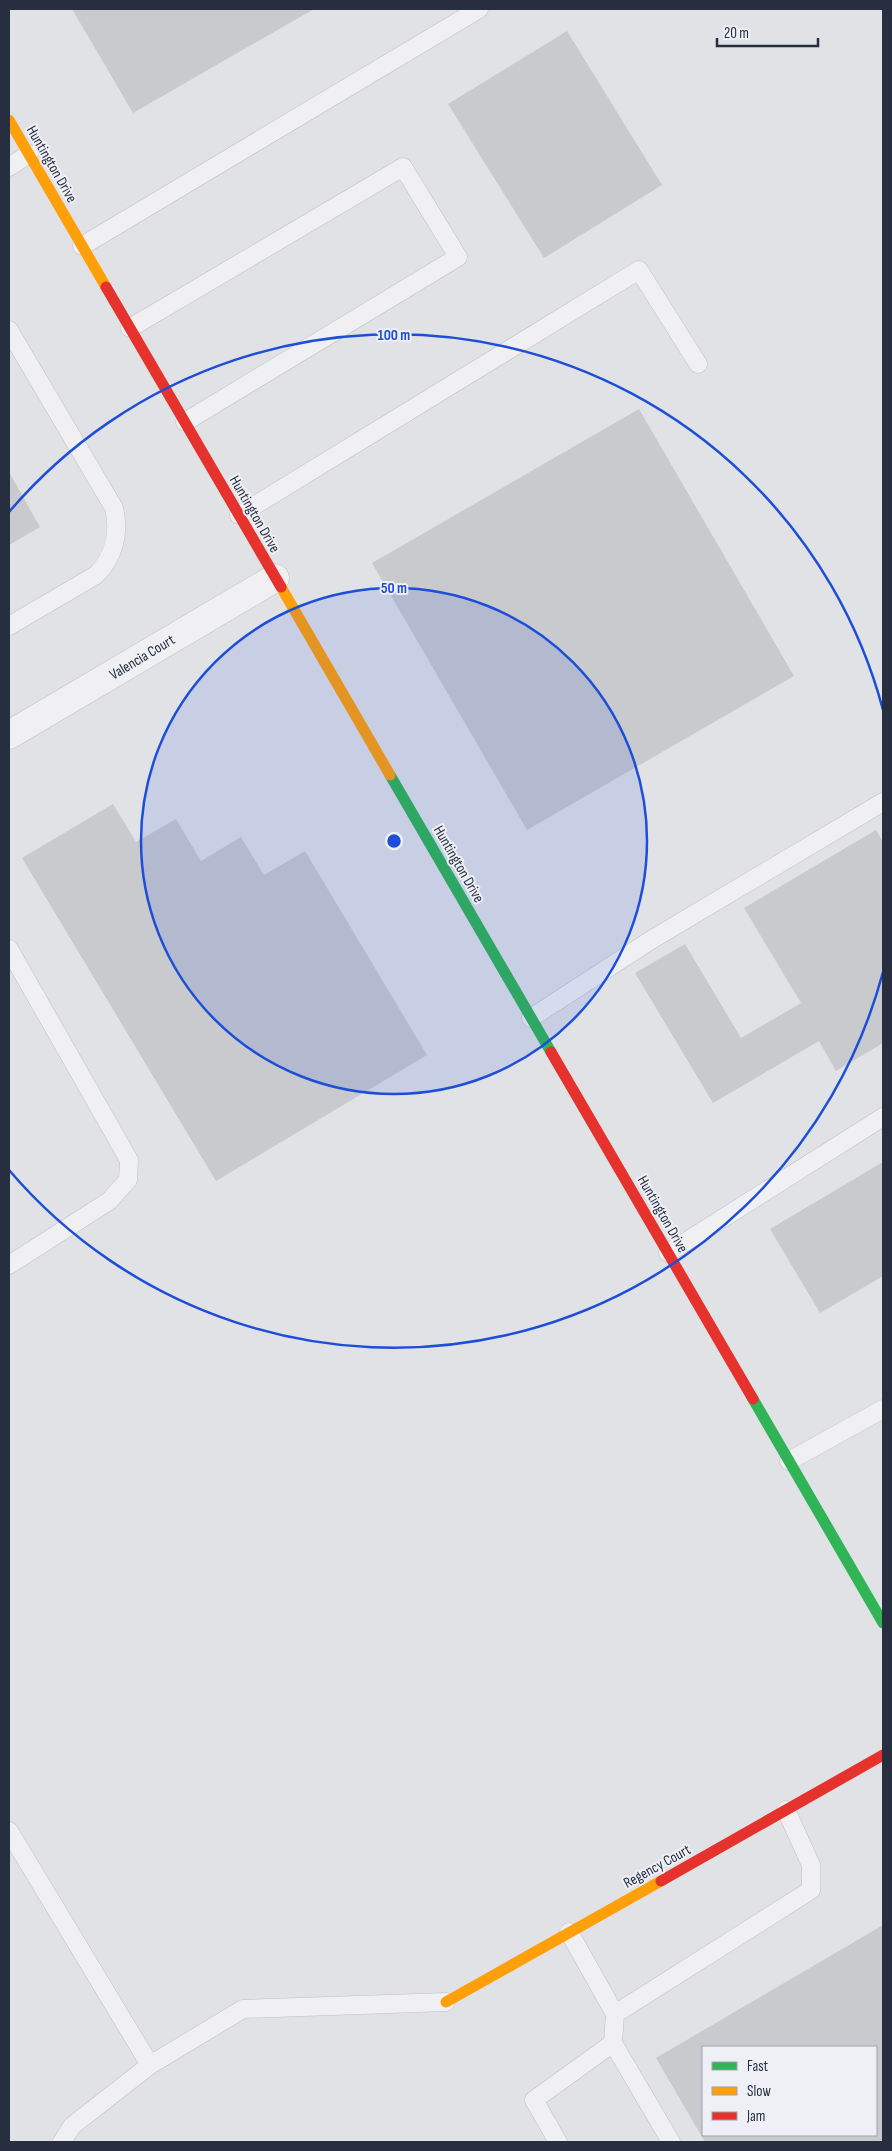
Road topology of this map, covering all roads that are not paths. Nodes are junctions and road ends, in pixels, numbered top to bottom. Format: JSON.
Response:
{"nodes":[{"id":1,"x":479,"y":9,"type":"edge"},
{"id":2,"x":9,"y":120,"type":"edge"},
{"id":3,"x":29,"y":154,"type":"junction"},
{"id":4,"x":9,"y":167,"type":"edge"},
{"id":5,"x":82,"y":246,"type":"junction"},
{"id":6,"x":130,"y":328,"type":"junction"},
{"id":7,"x":9,"y":330,"type":"edge"},
{"id":8,"x":698,"y":364,"type":"dead end"},
{"id":9,"x":185,"y":422,"type":"junction"},
{"id":10,"x":239,"y":515,"type":"junction"},
{"id":11,"x":275,"y":578,"type":"junction"},
{"id":12,"x":9,"y":626,"type":"edge"},
{"id":13,"x":9,"y":735,"type":"edge"},
{"id":14,"x":883,"y":802,"type":"edge"},
{"id":15,"x":9,"y":949,"type":"edge"},
{"id":16,"x":531,"y":1018,"type":"junction"},
{"id":17,"x":883,"y":1117,"type":"edge"},
{"id":18,"x":668,"y":1253,"type":"junction"},
{"id":19,"x":9,"y":1266,"type":"edge"},
{"id":20,"x":883,"y":1408,"type":"edge"},
{"id":21,"x":788,"y":1461,"type":"junction"},
{"id":22,"x":883,"y":1623,"type":"edge"},
{"id":23,"x":883,"y":1755,"type":"edge"},
{"id":24,"x":786,"y":1810,"type":"junction"},
{"id":25,"x":9,"y":1831,"type":"edge"},
{"id":26,"x":570,"y":1932,"type":"junction"},
{"id":27,"x":446,"y":2002,"type":"joint"},
{"id":28,"x":615,"y":2014,"type":"junction"},
{"id":29,"x":613,"y":2043,"type":"junction"},
{"id":30,"x":150,"y":2065,"type":"junction"},
{"id":31,"x":62,"y":2142,"type":"edge"},
{"id":32,"x":558,"y":2142,"type":"edge"},
{"id":33,"x":671,"y":2142,"type":"edge"}],
"edges":[{"from":1,"to":5,"type":"lane"},
{"from":2,"to":3,"type":"street","name":"Huntington Drive"},
{"from":3,"to":4,"type":"lane"},
{"from":3,"to":5,"type":"street","name":"Huntington Drive"},
{"from":5,"to":6,"type":"street","name":"Huntington Drive"},
{"from":6,"to":9,"type":"street","name":"Huntington Drive"},
{"from":6,"to":9,"type":"lane"},
{"from":7,"to":12,"type":"lane"},
{"from":8,"to":10,"type":"lane"},
{"from":9,"to":10,"type":"street","name":"Huntington Drive"},
{"from":10,"to":11,"type":"street","name":"Huntington Drive"},
{"from":11,"to":13,"type":"street","name":"Valencia Court"},
{"from":11,"to":16,"type":"street","name":"Huntington Drive"},
{"from":14,"to":16,"type":"lane"},
{"from":15,"to":19,"type":"lane"},
{"from":16,"to":18,"type":"street","name":"Huntington Drive"},
{"from":17,"to":18,"type":"lane"},
{"from":18,"to":21,"type":"street","name":"Huntington Drive"},
{"from":20,"to":21,"type":"lane"},
{"from":21,"to":22,"type":"street","name":"Huntington Drive"},
{"from":23,"to":24,"type":"street","name":"Regency Court"},
{"from":24,"to":26,"type":"street","name":"Regency Court"},
{"from":24,"to":28,"type":"lane"},
{"from":25,"to":30,"type":"lane"},
{"from":26,"to":27,"type":"street","name":"Regency Court"},
{"from":26,"to":28,"type":"lane"},
{"from":27,"to":30,"type":"lane"},
{"from":28,"to":29,"type":"lane"},
{"from":29,"to":32,"type":"lane"},
{"from":29,"to":33,"type":"lane"},
{"from":30,"to":31,"type":"lane"}]}
